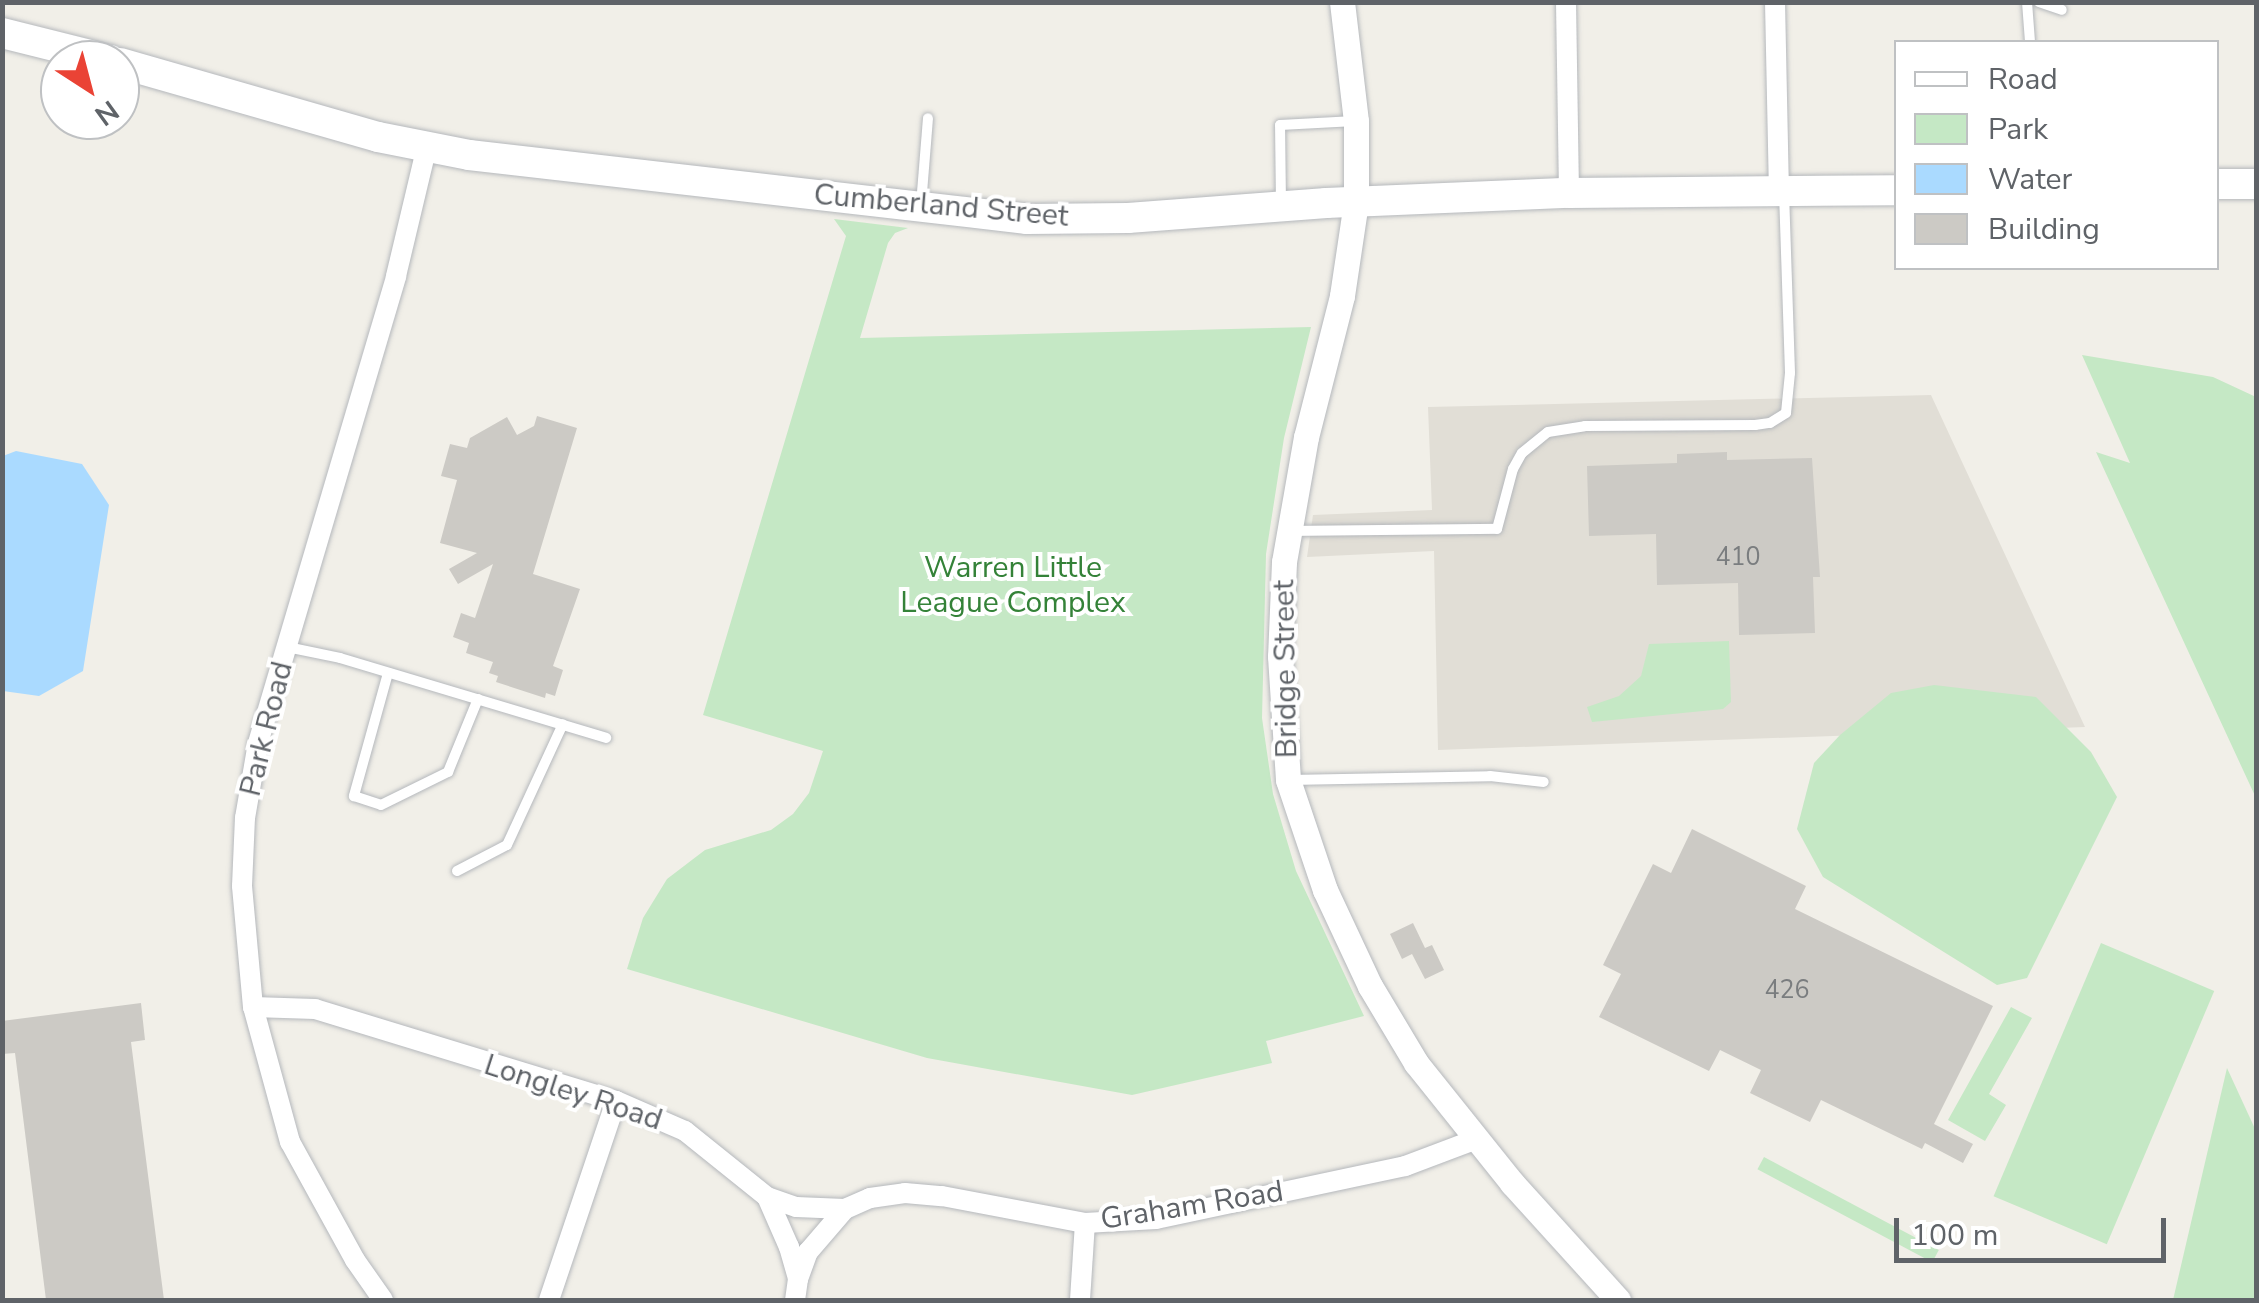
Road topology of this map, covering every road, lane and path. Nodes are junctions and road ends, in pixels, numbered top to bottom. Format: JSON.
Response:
{"nodes":[{"id":1,"x":1342,"y":2,"type":"edge"},
{"id":2,"x":1566,"y":2,"type":"edge"},
{"id":3,"x":1775,"y":2,"type":"edge"},
{"id":4,"x":2027,"y":2,"type":"edge"},
{"id":5,"x":2038,"y":2,"type":"edge"},
{"id":6,"x":2062,"y":10,"type":"dead end"},
{"id":7,"x":2,"y":33,"type":"edge"},
{"id":8,"x":2030,"y":40,"type":"edge"},
{"id":9,"x":40,"y":42,"type":"edge"},
{"id":10,"x":140,"y":69,"type":"edge"},
{"id":11,"x":928,"y":118,"type":"dead end"},
{"id":12,"x":1356,"y":121,"type":"junction"},
{"id":13,"x":428,"y":146,"type":"junction"},
{"id":14,"x":2219,"y":184,"type":"edge"},
{"id":15,"x":2256,"y":184,"type":"edge"},
{"id":16,"x":1894,"y":190,"type":"edge"},
{"id":17,"x":1782,"y":192,"type":"junction"},
{"id":18,"x":1569,"y":193,"type":"junction"},
{"id":19,"x":1356,"y":202,"type":"junction"},
{"id":20,"x":920,"y":206,"type":"junction"},
{"id":21,"x":1280,"y":206,"type":"junction"},
{"id":22,"x":1290,"y":531,"type":"junction"},
{"id":23,"x":287,"y":647,"type":"junction"},
{"id":24,"x":388,"y":673,"type":"junction"},
{"id":25,"x":478,"y":699,"type":"junction"},
{"id":26,"x":563,"y":724,"type":"junction"},
{"id":27,"x":606,"y":738,"type":"dead end"},
{"id":28,"x":1288,"y":780,"type":"junction"},
{"id":29,"x":1544,"y":782,"type":"dead end"},
{"id":30,"x":457,"y":871,"type":"dead end"},
{"id":31,"x":254,"y":1007,"type":"junction"},
{"id":32,"x":616,"y":1102,"type":"junction"},
{"id":33,"x":1478,"y":1139,"type":"junction"},
{"id":34,"x":767,"y":1197,"type":"junction"},
{"id":35,"x":845,"y":1209,"type":"junction"},
{"id":36,"x":1085,"y":1224,"type":"junction"},
{"id":37,"x":796,"y":1290,"type":"edge"},
{"id":38,"x":383,"y":1300,"type":"edge"},
{"id":39,"x":549,"y":1300,"type":"edge"},
{"id":40,"x":1080,"y":1300,"type":"edge"},
{"id":41,"x":1618,"y":1300,"type":"edge"}],
"edges":[{"from":1,"to":12,"type":"street","name":"Bridge Street"},
{"from":2,"to":18,"type":"street"},
{"from":3,"to":17,"type":"street"},
{"from":4,"to":8,"type":"lane"},
{"from":5,"to":6,"type":"lane"},
{"from":7,"to":9,"type":"main road"},
{"from":10,"to":13,"type":"main road","name":"Cumberland Street"},
{"from":11,"to":20,"type":"lane"},
{"from":12,"to":19,"type":"street","name":"Bridge Street"},
{"from":12,"to":21,"type":"lane"},
{"from":13,"to":20,"type":"main road","name":"Cumberland Street"},
{"from":13,"to":23,"type":"street","name":"Park Road"},
{"from":14,"to":15,"type":"main road"},
{"from":16,"to":17,"type":"main road","name":"Cumberland Street"},
{"from":17,"to":18,"type":"main road","name":"Cumberland Street"},
{"from":17,"to":22,"type":"lane"},
{"from":18,"to":19,"type":"main road","name":"Cumberland Street"},
{"from":19,"to":21,"type":"main road","name":"Cumberland Street"},
{"from":19,"to":22,"type":"street","name":"Bridge Street"},
{"from":20,"to":21,"type":"main road","name":"Cumberland Street"},
{"from":22,"to":28,"type":"street","name":"Bridge Street"},
{"from":23,"to":24,"type":"lane"},
{"from":23,"to":31,"type":"street","name":"Park Road"},
{"from":24,"to":25,"type":"lane"},
{"from":24,"to":25,"type":"lane"},
{"from":25,"to":26,"type":"lane"},
{"from":26,"to":27,"type":"lane"},
{"from":26,"to":30,"type":"lane"},
{"from":28,"to":29,"type":"lane"},
{"from":28,"to":33,"type":"street","name":"Bridge Street"},
{"from":31,"to":32,"type":"street","name":"Longley Road"},
{"from":31,"to":38,"type":"street","name":"Park Road"},
{"from":32,"to":34,"type":"street","name":"Longley Road"},
{"from":32,"to":39,"type":"street"},
{"from":33,"to":36,"type":"street","name":"Graham Road"},
{"from":33,"to":41,"type":"street","name":"Bridge Street"},
{"from":34,"to":35,"type":"street","name":"Graham Road"},
{"from":34,"to":37,"type":"street","name":"Longley Road"},
{"from":35,"to":36,"type":"street","name":"Graham Road"},
{"from":35,"to":37,"type":"street"},
{"from":36,"to":40,"type":"street"}]}
